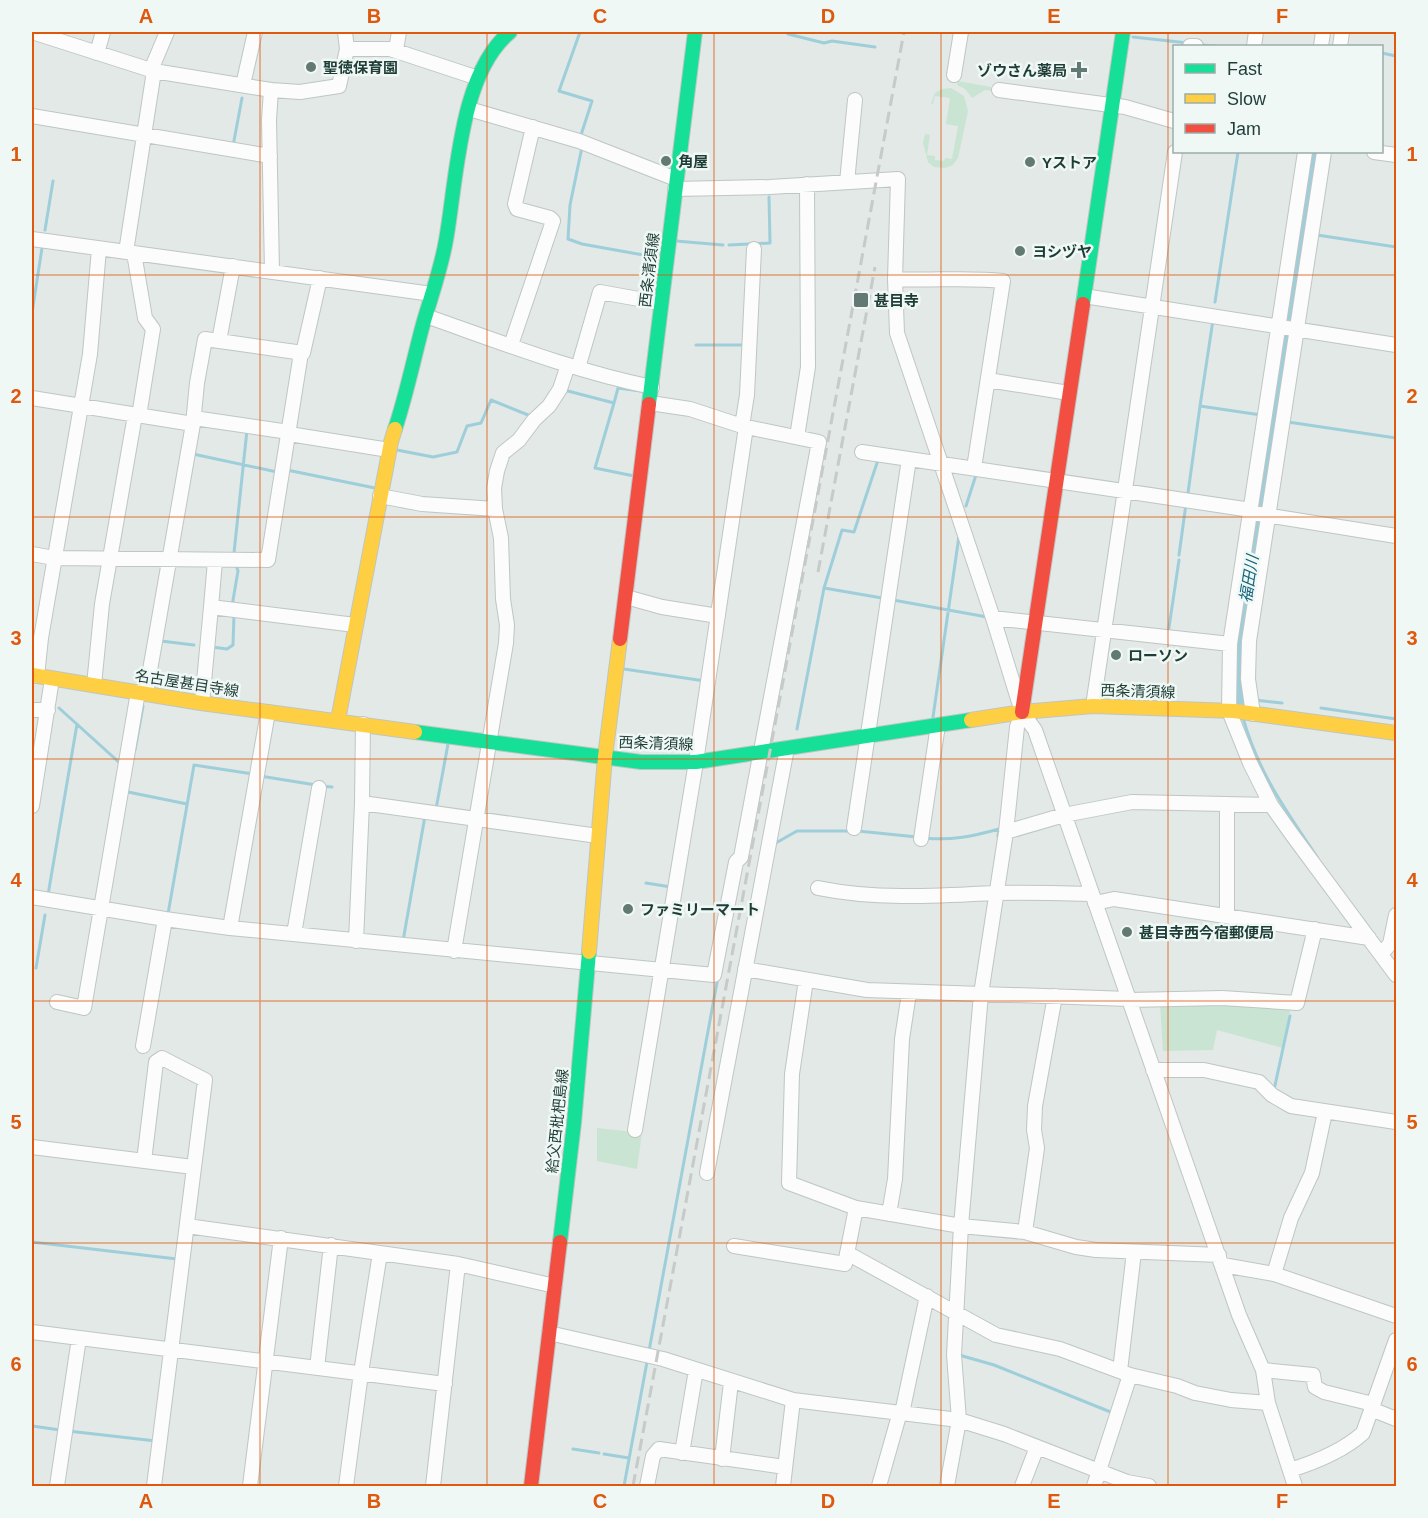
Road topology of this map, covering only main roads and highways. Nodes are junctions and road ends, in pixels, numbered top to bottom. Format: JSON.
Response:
{"nodes":[{"id":1,"x":695,"y":32,"type":"edge"},
{"id":2,"x":1123,"y":32,"type":"edge"},
{"id":3,"x":504,"y":33,"type":"edge"},
{"id":4,"x":34,"y":676,"type":"edge"},
{"id":5,"x":1022,"y":712,"type":"junction"},
{"id":6,"x":338,"y":720,"type":"junction"},
{"id":7,"x":1396,"y":733,"type":"edge"},
{"id":8,"x":605,"y":758,"type":"junction"},
{"id":9,"x":531,"y":1486,"type":"edge"}],
"edges":[{"from":1,"to":8,"type":"main road","name":"西条清須線"},
{"from":2,"to":5,"type":"main road"},
{"from":3,"to":6,"type":"main road"},
{"from":4,"to":6,"type":"main road","name":"名古屋甚目寺線"},
{"from":5,"to":7,"type":"main road","name":"西条清須線"},
{"from":5,"to":8,"type":"main road","name":"西条清須線"},
{"from":6,"to":8,"type":"main road","name":"名古屋甚目寺線"},
{"from":8,"to":9,"type":"main road","name":"給父西枇杷島線"}]}
